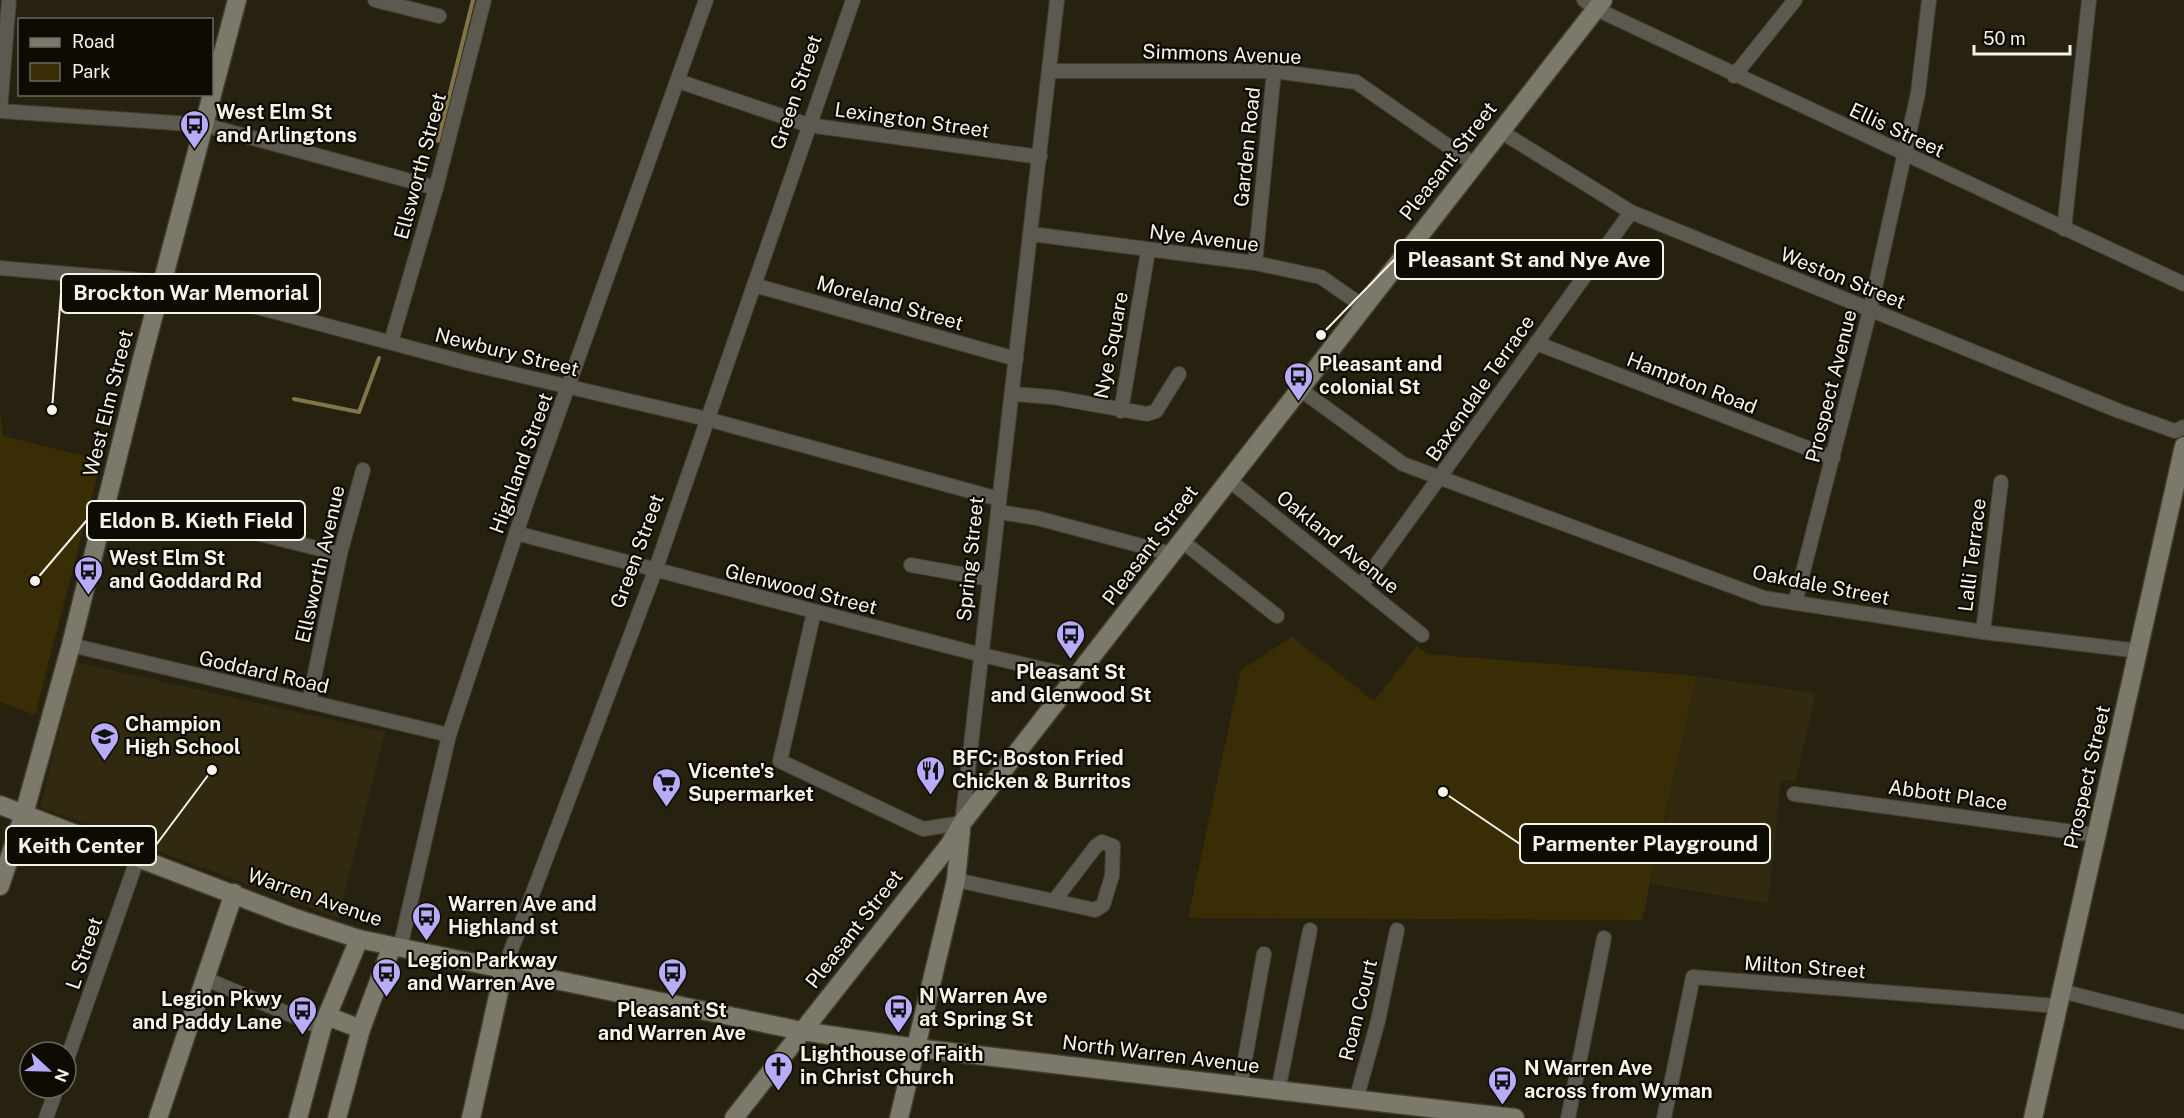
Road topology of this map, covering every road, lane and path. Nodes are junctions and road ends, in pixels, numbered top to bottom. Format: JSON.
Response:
{"nodes":[{"id":1,"x":9,"y":0,"type":"edge"},
{"id":2,"x":237,"y":0,"type":"edge"},
{"id":3,"x":375,"y":0,"type":"edge"},
{"id":4,"x":484,"y":0,"type":"edge"},
{"id":5,"x":706,"y":0,"type":"edge"},
{"id":6,"x":853,"y":0,"type":"edge"},
{"id":7,"x":1057,"y":0,"type":"edge"},
{"id":8,"x":1795,"y":0,"type":"edge"},
{"id":9,"x":1929,"y":0,"type":"edge"},
{"id":10,"x":2089,"y":0,"type":"edge"},
{"id":11,"x":1594,"y":3,"type":"edge"},
{"id":12,"x":439,"y":16,"type":"dead end"},
{"id":13,"x":1274,"y":70,"type":"junction"},
{"id":14,"x":1051,"y":71,"type":"junction"},
{"id":15,"x":1734,"y":76,"type":"junction"},
{"id":16,"x":678,"y":81,"type":"junction"},
{"id":17,"x":213,"y":94,"type":"edge"},
{"id":18,"x":212,"y":96,"type":"edge"},
{"id":19,"x":0,"y":111,"type":"edge"},
{"id":20,"x":205,"y":125,"type":"junction"},
{"id":21,"x":808,"y":125,"type":"junction"},
{"id":22,"x":1500,"y":132,"type":"junction"},
{"id":23,"x":1904,"y":155,"type":"junction"},
{"id":24,"x":1040,"y":157,"type":"junction"},
{"id":25,"x":1474,"y":164,"type":"junction"},
{"id":26,"x":436,"y":188,"type":"junction"},
{"id":27,"x":1630,"y":212,"type":"junction"},
{"id":28,"x":2064,"y":230,"type":"junction"},
{"id":29,"x":1031,"y":234,"type":"junction"},
{"id":30,"x":1148,"y":251,"type":"junction"},
{"id":31,"x":1255,"y":263,"type":"junction"},
{"id":32,"x":0,"y":268,"type":"edge"},
{"id":33,"x":163,"y":282,"type":"junction"},
{"id":34,"x":754,"y":285,"type":"junction"},
{"id":35,"x":2184,"y":285,"type":"edge"},
{"id":36,"x":1364,"y":307,"type":"junction"},
{"id":37,"x":1870,"y":310,"type":"junction"},
{"id":38,"x":391,"y":342,"type":"junction"},
{"id":39,"x":1536,"y":343,"type":"junction"},
{"id":40,"x":1016,"y":359,"type":"junction"},
{"id":41,"x":1179,"y":374,"type":"dead end"},
{"id":42,"x":569,"y":388,"type":"junction"},
{"id":43,"x":1301,"y":390,"type":"junction"},
{"id":44,"x":1013,"y":394,"type":"junction"},
{"id":45,"x":1121,"y":411,"type":"junction"},
{"id":46,"x":707,"y":419,"type":"junction"},
{"id":47,"x":2184,"y":427,"type":"edge"},
{"id":48,"x":2184,"y":446,"type":"edge"},
{"id":49,"x":1833,"y":458,"type":"junction"},
{"id":50,"x":363,"y":470,"type":"dead end"},
{"id":51,"x":1441,"y":477,"type":"junction"},
{"id":52,"x":1229,"y":480,"type":"junction"},
{"id":53,"x":2001,"y":482,"type":"dead end"},
{"id":54,"x":999,"y":505,"type":"junction"},
{"id":55,"x":212,"y":522,"type":"dead end"},
{"id":56,"x":516,"y":533,"type":"junction"},
{"id":57,"x":1177,"y":547,"type":"junction"},
{"id":58,"x":340,"y":554,"type":"junction"},
{"id":59,"x":911,"y":565,"type":"dead end"},
{"id":60,"x":655,"y":571,"type":"junction"},
{"id":61,"x":989,"y":579,"type":"junction"},
{"id":62,"x":1361,"y":586,"type":"junction"},
{"id":63,"x":1795,"y":603,"type":"junction"},
{"id":64,"x":814,"y":612,"type":"junction"},
{"id":65,"x":1277,"y":616,"type":"dead end"},
{"id":66,"x":1983,"y":632,"type":"junction"},
{"id":67,"x":1422,"y":635,"type":"dead end"},
{"id":68,"x":71,"y":645,"type":"junction"},
{"id":69,"x":2139,"y":651,"type":"junction"},
{"id":70,"x":982,"y":655,"type":"junction"},
{"id":71,"x":1078,"y":677,"type":"junction"},
{"id":72,"x":309,"y":702,"type":"junction"},
{"id":73,"x":449,"y":735,"type":"junction"},
{"id":74,"x":1794,"y":794,"type":"dead end"},
{"id":75,"x":0,"y":805,"type":"edge"},
{"id":76,"x":24,"y":814,"type":"junction"},
{"id":77,"x":962,"y":823,"type":"junction"},
{"id":78,"x":2096,"y":835,"type":"junction"},
{"id":79,"x":138,"y":857,"type":"junction"},
{"id":80,"x":956,"y":880,"type":"junction"},
{"id":81,"x":0,"y":886,"type":"edge"},
{"id":82,"x":234,"y":893,"type":"junction"},
{"id":83,"x":1053,"y":901,"type":"junction"},
{"id":84,"x":1310,"y":930,"type":"dead end"},
{"id":85,"x":1397,"y":930,"type":"dead end"},
{"id":86,"x":1604,"y":938,"type":"dead end"},
{"id":87,"x":359,"y":939,"type":"junction"},
{"id":88,"x":396,"y":947,"type":"junction"},
{"id":89,"x":1264,"y":954,"type":"dead end"},
{"id":90,"x":504,"y":969,"type":"junction"},
{"id":91,"x":206,"y":979,"type":"junction"},
{"id":92,"x":2060,"y":998,"type":"junction"},
{"id":93,"x":324,"y":1022,"type":"junction"},
{"id":94,"x":2184,"y":1022,"type":"edge"},
{"id":95,"x":361,"y":1029,"type":"junction"},
{"id":96,"x":802,"y":1031,"type":"junction"},
{"id":97,"x":74,"y":1040,"type":"edge"},
{"id":98,"x":916,"y":1048,"type":"junction"},
{"id":99,"x":1240,"y":1087,"type":"junction"},
{"id":100,"x":1278,"y":1091,"type":"junction"},
{"id":101,"x":53,"y":1100,"type":"edge"},
{"id":102,"x":1356,"y":1100,"type":"junction"},
{"id":103,"x":1472,"y":1116,"type":"edge"},
{"id":104,"x":46,"y":1118,"type":"edge"},
{"id":105,"x":158,"y":1118,"type":"edge"},
{"id":106,"x":298,"y":1118,"type":"edge"},
{"id":107,"x":337,"y":1118,"type":"edge"},
{"id":108,"x":471,"y":1118,"type":"edge"},
{"id":109,"x":734,"y":1118,"type":"edge"},
{"id":110,"x":899,"y":1118,"type":"edge"},
{"id":111,"x":1515,"y":1118,"type":"edge"},
{"id":112,"x":1568,"y":1118,"type":"edge"},
{"id":113,"x":1664,"y":1118,"type":"edge"},
{"id":114,"x":2032,"y":1118,"type":"edge"}],
"edges":[{"from":1,"to":19,"type":"street"},
{"from":2,"to":17,"type":"street","name":"West Elm Street"},
{"from":3,"to":12,"type":"street"},
{"from":4,"to":26,"type":"street","name":"Ellsworth Street"},
{"from":5,"to":16,"type":"street","name":"Highland Street"},
{"from":6,"to":21,"type":"street","name":"Green Street"},
{"from":7,"to":14,"type":"street","name":"Spring Street"},
{"from":8,"to":15,"type":"street"},
{"from":9,"to":23,"type":"street","name":"Prospect Avenue"},
{"from":10,"to":28,"type":"street"},
{"from":11,"to":15,"type":"street","name":"Ellis Street"},
{"from":11,"to":22,"type":"street","name":"Pleasant Street"},
{"from":13,"to":14,"type":"street","name":"Simmons Avenue"},
{"from":13,"to":25,"type":"street","name":"Simmons Avenue"},
{"from":13,"to":31,"type":"street","name":"Garden Road"},
{"from":14,"to":24,"type":"street","name":"Spring Street"},
{"from":15,"to":23,"type":"street","name":"Ellis Street"},
{"from":16,"to":21,"type":"street","name":"Lexington Street"},
{"from":16,"to":42,"type":"street","name":"Highland Street"},
{"from":18,"to":20,"type":"street","name":"West Elm Street"},
{"from":19,"to":20,"type":"street"},
{"from":20,"to":26,"type":"street"},
{"from":20,"to":33,"type":"street","name":"West Elm Street"},
{"from":21,"to":24,"type":"street","name":"Lexington Street"},
{"from":21,"to":34,"type":"street","name":"Green Street"},
{"from":22,"to":25,"type":"street","name":"Pleasant Street"},
{"from":22,"to":27,"type":"street","name":"Weston Street"},
{"from":23,"to":28,"type":"street","name":"Ellis Street"},
{"from":23,"to":37,"type":"street","name":"Prospect Avenue"},
{"from":24,"to":29,"type":"street","name":"Spring Street"},
{"from":25,"to":36,"type":"street","name":"Pleasant Street"},
{"from":26,"to":38,"type":"street","name":"Ellsworth Street"},
{"from":27,"to":37,"type":"street","name":"Weston Street"},
{"from":27,"to":39,"type":"street","name":"Baxendale Terrace"},
{"from":28,"to":35,"type":"street","name":"Ellis Street"},
{"from":29,"to":30,"type":"street","name":"Nye Avenue"},
{"from":29,"to":40,"type":"street","name":"Spring Street"},
{"from":30,"to":31,"type":"street","name":"Nye Avenue"},
{"from":30,"to":45,"type":"street","name":"Nye Square"},
{"from":31,"to":36,"type":"street","name":"Nye Avenue"},
{"from":32,"to":33,"type":"street","name":"Newbury Street"},
{"from":33,"to":38,"type":"street","name":"Newbury Street"},
{"from":33,"to":68,"type":"street","name":"West Elm Street"},
{"from":34,"to":40,"type":"street","name":"Moreland Street"},
{"from":34,"to":46,"type":"street","name":"Green Street"},
{"from":36,"to":43,"type":"street","name":"Pleasant Street"},
{"from":37,"to":47,"type":"street","name":"Weston Street"},
{"from":37,"to":49,"type":"street","name":"Prospect Avenue"},
{"from":38,"to":42,"type":"street","name":"Newbury Street"},
{"from":39,"to":49,"type":"street","name":"Hampton Road"},
{"from":39,"to":51,"type":"street","name":"Baxendale Terrace"},
{"from":40,"to":44,"type":"street","name":"Spring Street"},
{"from":41,"to":45,"type":"street"},
{"from":42,"to":46,"type":"street","name":"Newbury Street"},
{"from":42,"to":56,"type":"street","name":"Highland Street"},
{"from":43,"to":51,"type":"street","name":"Oakdale Street"},
{"from":43,"to":52,"type":"street","name":"Pleasant Street"},
{"from":44,"to":45,"type":"street","name":"Nye Square"},
{"from":44,"to":54,"type":"street","name":"Spring Street"},
{"from":46,"to":54,"type":"street","name":"Newbury Street"},
{"from":46,"to":60,"type":"street","name":"Green Street"},
{"from":48,"to":69,"type":"street","name":"Prospect Street"},
{"from":49,"to":63,"type":"street","name":"Prospect Avenue"},
{"from":50,"to":58,"type":"street","name":"Ellsworth Avenue"},
{"from":51,"to":62,"type":"street","name":"Baxendale Terrace"},
{"from":51,"to":63,"type":"street","name":"Oakdale Street"},
{"from":52,"to":57,"type":"street","name":"Pleasant Street"},
{"from":52,"to":62,"type":"street","name":"Oakland Avenue"},
{"from":53,"to":66,"type":"street","name":"Lalli Terrace"},
{"from":54,"to":57,"type":"street","name":"Newbury Street"},
{"from":54,"to":61,"type":"street","name":"Spring Street"},
{"from":55,"to":58,"type":"street"},
{"from":56,"to":60,"type":"street","name":"Glenwood Street"},
{"from":56,"to":73,"type":"street","name":"Highland Street"},
{"from":57,"to":65,"type":"street"},
{"from":57,"to":71,"type":"street","name":"Pleasant Street"},
{"from":58,"to":72,"type":"street","name":"Ellsworth Avenue"},
{"from":59,"to":61,"type":"street"},
{"from":60,"to":64,"type":"street","name":"Glenwood Street"},
{"from":60,"to":90,"type":"street","name":"Green Street"},
{"from":61,"to":70,"type":"street","name":"Spring Street"},
{"from":62,"to":67,"type":"street","name":"Oakland Avenue"},
{"from":63,"to":66,"type":"street","name":"Oakdale Street"},
{"from":64,"to":70,"type":"street","name":"Glenwood Street"},
{"from":64,"to":77,"type":"street"},
{"from":66,"to":69,"type":"street","name":"Oakdale Street"},
{"from":68,"to":72,"type":"street","name":"Goddard Road"},
{"from":68,"to":76,"type":"street","name":"West Elm Street"},
{"from":69,"to":78,"type":"street","name":"Prospect Street"},
{"from":70,"to":71,"type":"street","name":"Glenwood Street"},
{"from":70,"to":77,"type":"street","name":"Spring Street"},
{"from":71,"to":77,"type":"street","name":"Pleasant Street"},
{"from":72,"to":73,"type":"street","name":"Goddard Road"},
{"from":73,"to":88,"type":"street","name":"Highland Street"},
{"from":74,"to":78,"type":"street","name":"Abbott Place"},
{"from":75,"to":76,"type":"street","name":"Warren Avenue"},
{"from":76,"to":79,"type":"street","name":"Warren Avenue"},
{"from":76,"to":81,"type":"street","name":"West Elm Street"},
{"from":77,"to":80,"type":"street","name":"Spring Street"},
{"from":77,"to":96,"type":"street","name":"Pleasant Street"},
{"from":78,"to":92,"type":"street","name":"Prospect Street"},
{"from":79,"to":82,"type":"street","name":"Warren Avenue"},
{"from":79,"to":97,"type":"street","name":"L Street"},
{"from":80,"to":83,"type":"street"},
{"from":80,"to":98,"type":"street","name":"Spring Street"},
{"from":82,"to":87,"type":"street","name":"Warren Avenue"},
{"from":82,"to":91,"type":"street"},
{"from":83,"to":83,"type":"street"},
{"from":84,"to":100,"type":"street"},
{"from":85,"to":102,"type":"street","name":"Roan Court"},
{"from":86,"to":112,"type":"street"},
{"from":87,"to":88,"type":"street","name":"Warren Avenue"},
{"from":87,"to":93,"type":"street"},
{"from":88,"to":90,"type":"street","name":"Warren Avenue"},
{"from":88,"to":95,"type":"street"},
{"from":89,"to":99,"type":"street"},
{"from":90,"to":96,"type":"street","name":"Warren Avenue"},
{"from":90,"to":108,"type":"street","name":"Green Street"},
{"from":91,"to":93,"type":"street"},
{"from":91,"to":105,"type":"street"},
{"from":92,"to":94,"type":"street"},
{"from":92,"to":113,"type":"street","name":"Milton Street"},
{"from":92,"to":114,"type":"street","name":"Prospect Street"},
{"from":93,"to":95,"type":"street"},
{"from":93,"to":106,"type":"street"},
{"from":95,"to":107,"type":"street"},
{"from":96,"to":98,"type":"street","name":"North Warren Avenue"},
{"from":96,"to":109,"type":"street","name":"Pleasant Street"},
{"from":98,"to":99,"type":"street","name":"North Warren Avenue"},
{"from":98,"to":110,"type":"street","name":"Spring Street"},
{"from":99,"to":100,"type":"street","name":"North Warren Avenue"},
{"from":100,"to":102,"type":"street","name":"North Warren Avenue"},
{"from":101,"to":104,"type":"street"},
{"from":102,"to":103,"type":"street","name":"North Warren Avenue"},
{"from":103,"to":111,"type":"street","name":"North Warren Avenue"}]}
